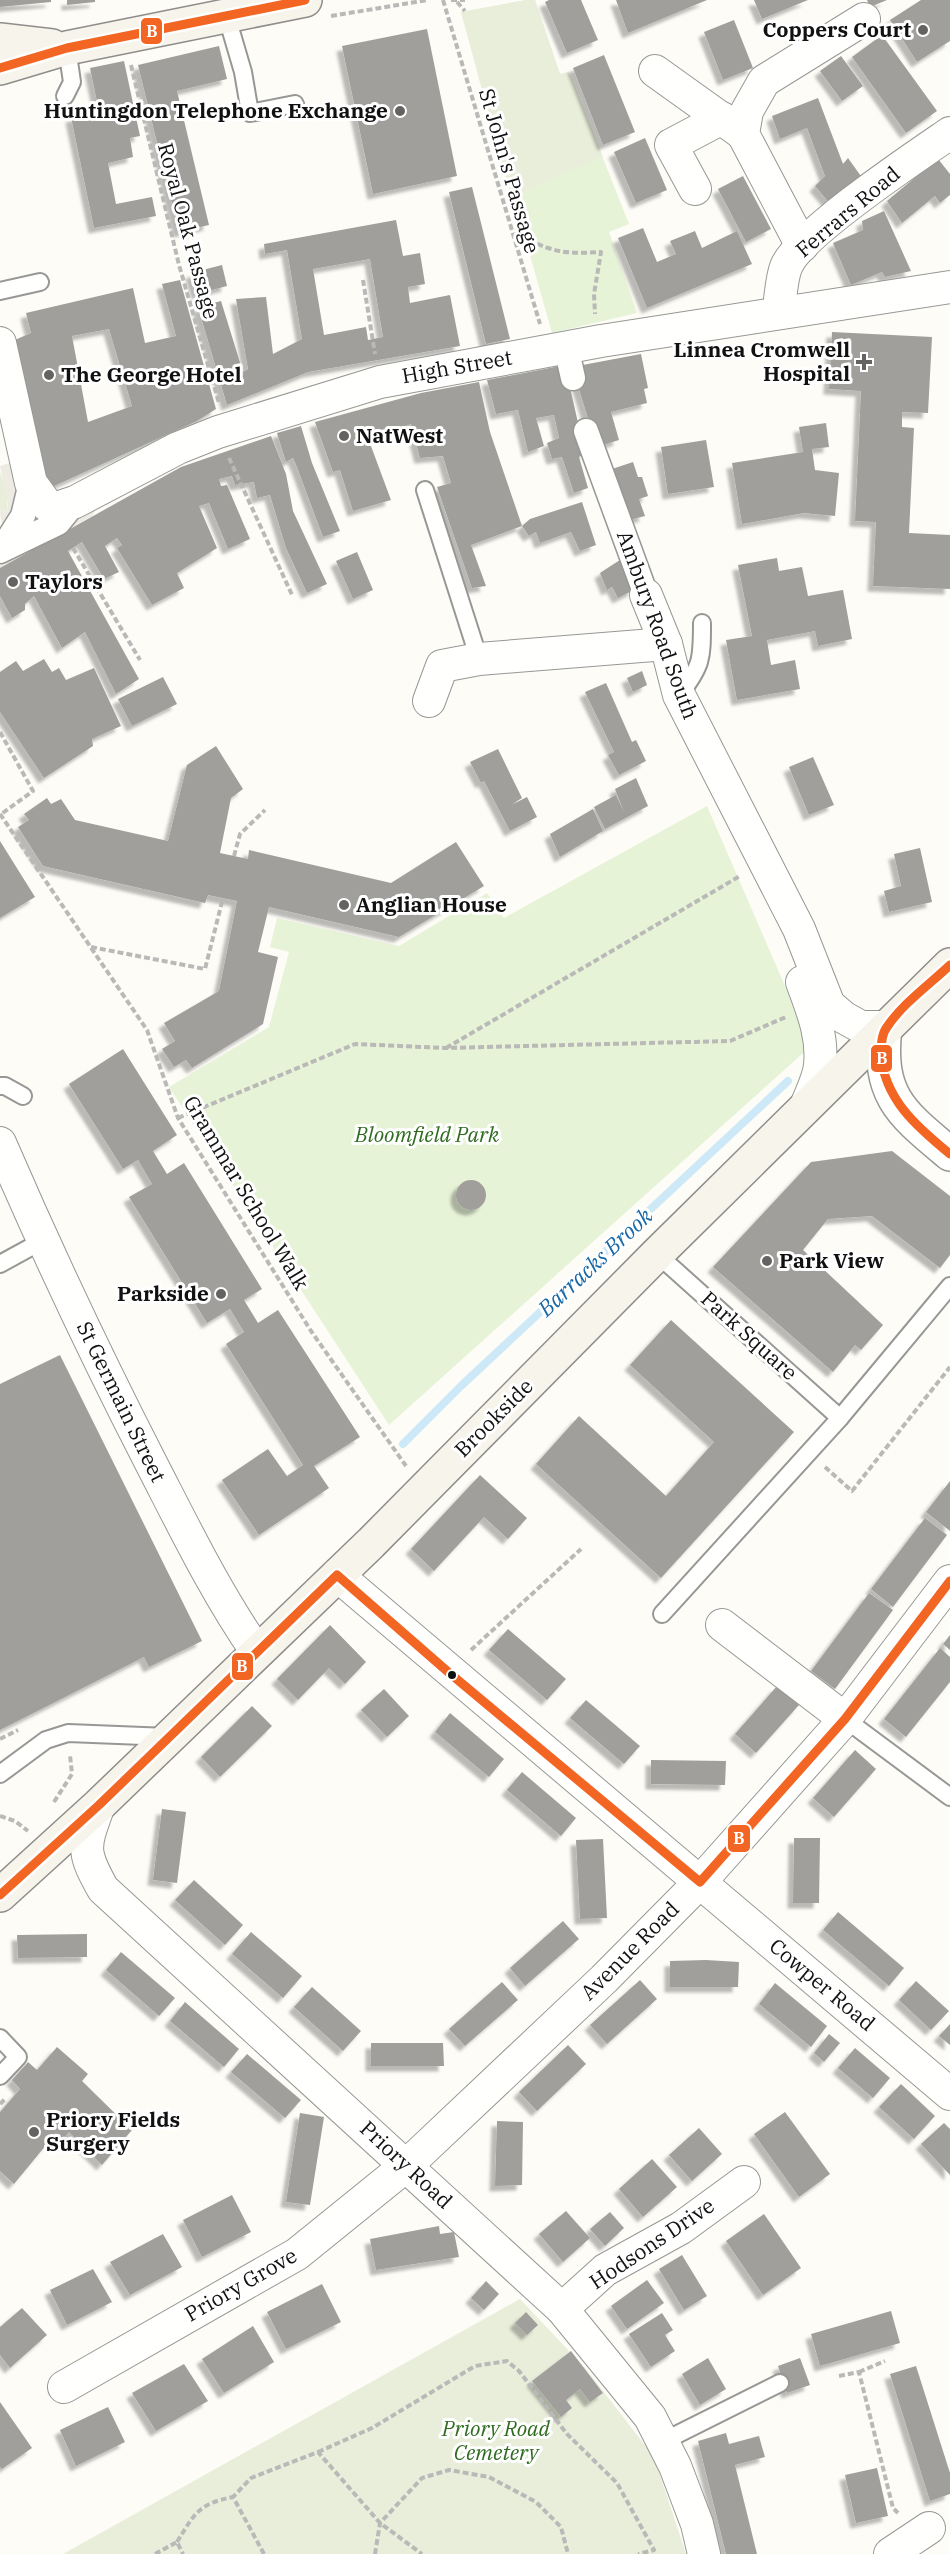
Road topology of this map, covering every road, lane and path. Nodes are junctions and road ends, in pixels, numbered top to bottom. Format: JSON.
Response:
{"nodes":[{"id":1,"x":305,"y":0,"type":"edge"},
{"id":2,"x":443,"y":0,"type":"edge"},
{"id":3,"x":451,"y":0,"type":"edge"},
{"id":4,"x":465,"y":0,"type":"edge"},
{"id":5,"x":457,"y":2,"type":"edge"},
{"id":6,"x":465,"y":11,"type":"dead end"},
{"id":7,"x":226,"y":14,"type":"junction"},
{"id":8,"x":864,"y":19,"type":"dead end"},
{"id":9,"x":126,"y":37,"type":"junction"},
{"id":10,"x":0,"y":40,"type":"edge"},
{"id":11,"x":67,"y":48,"type":"junction"},
{"id":12,"x":0,"y":68,"type":"edge"},
{"id":13,"x":655,"y":71,"type":"dead end"},
{"id":14,"x":65,"y":96,"type":"dead end"},
{"id":15,"x":295,"y":104,"type":"dead end"},
{"id":16,"x":733,"y":126,"type":"junction"},
{"id":17,"x":950,"y":133,"type":"edge"},
{"id":18,"x":695,"y":189,"type":"dead end"},
{"id":19,"x":511,"y":235,"type":"junction"},
{"id":20,"x":802,"y":246,"type":"junction"},
{"id":21,"x":363,"y":280,"type":"dead end"},
{"id":22,"x":40,"y":282,"type":"dead end"},
{"id":23,"x":950,"y":287,"type":"edge"},
{"id":24,"x":0,"y":291,"type":"edge"},
{"id":25,"x":778,"y":312,"type":"junction"},
{"id":26,"x":595,"y":314,"type":"dead end"},
{"id":27,"x":0,"y":347,"type":"edge"},
{"id":28,"x":557,"y":349,"type":"junction"},
{"id":29,"x":573,"y":378,"type":"dead end"},
{"id":30,"x":380,"y":382,"type":"junction"},
{"id":31,"x":586,"y":430,"type":"dead end"},
{"id":32,"x":223,"y":431,"type":"junction"},
{"id":33,"x":31,"y":483,"type":"junction"},
{"id":34,"x":425,"y":490,"type":"dead end"},
{"id":35,"x":75,"y":502,"type":"junction"},
{"id":36,"x":73,"y":548,"type":"dead end"},
{"id":37,"x":0,"y":551,"type":"edge"},
{"id":38,"x":646,"y":595,"type":"joint"},
{"id":39,"x":293,"y":597,"type":"dead end"},
{"id":40,"x":702,"y":623,"type":"dead end"},
{"id":41,"x":666,"y":644,"type":"junction"},
{"id":42,"x":479,"y":659,"type":"junction"},
{"id":43,"x":140,"y":660,"type":"dead end"},
{"id":44,"x":679,"y":694,"type":"junction"},
{"id":45,"x":429,"y":701,"type":"dead end"},
{"id":46,"x":0,"y":732,"type":"edge"},
{"id":47,"x":265,"y":810,"type":"dead end"},
{"id":48,"x":0,"y":814,"type":"edge"},
{"id":49,"x":234,"y":856,"type":"dead end"},
{"id":50,"x":769,"y":869,"type":"junction"},
{"id":51,"x":223,"y":898,"type":"dead end"},
{"id":52,"x":90,"y":947,"type":"junction"},
{"id":53,"x":950,"y":965,"type":"edge"},
{"id":54,"x":812,"y":1010,"type":"junction"},
{"id":55,"x":885,"y":1027,"type":"junction"},
{"id":56,"x":445,"y":1048,"type":"junction"},
{"id":57,"x":0,"y":1086,"type":"edge"},
{"id":58,"x":24,"y":1096,"type":"dead end"},
{"id":59,"x":806,"y":1106,"type":"junction"},
{"id":60,"x":178,"y":1118,"type":"junction"},
{"id":61,"x":0,"y":1143,"type":"edge"},
{"id":62,"x":950,"y":1154,"type":"edge"},
{"id":63,"x":42,"y":1241,"type":"junction"},
{"id":64,"x":657,"y":1254,"type":"junction"},
{"id":65,"x":0,"y":1264,"type":"edge"},
{"id":66,"x":950,"y":1286,"type":"edge"},
{"id":67,"x":950,"y":1367,"type":"edge"},
{"id":68,"x":840,"y":1418,"type":"junction"},
{"id":69,"x":808,"y":1453,"type":"junction"},
{"id":70,"x":424,"y":1488,"type":"junction"},
{"id":71,"x":580,"y":1549,"type":"dead end"},
{"id":72,"x":337,"y":1575,"type":"junction"},
{"id":73,"x":950,"y":1581,"type":"edge"},
{"id":74,"x":662,"y":1614,"type":"dead end"},
{"id":75,"x":722,"y":1625,"type":"dead end"},
{"id":76,"x":257,"y":1652,"type":"junction"},
{"id":77,"x":447,"y":1671,"type":"junction"},
{"id":78,"x":845,"y":1719,"type":"junction"},
{"id":79,"x":21,"y":1729,"type":"dead end"},
{"id":80,"x":68,"y":1733,"type":"junction"},
{"id":81,"x":168,"y":1737,"type":"junction"},
{"id":82,"x":0,"y":1739,"type":"edge"},
{"id":83,"x":0,"y":1774,"type":"edge"},
{"id":84,"x":950,"y":1797,"type":"edge"},
{"id":85,"x":99,"y":1805,"type":"junction"},
{"id":86,"x":50,"y":1810,"type":"dead end"},
{"id":87,"x":700,"y":1882,"type":"junction"},
{"id":88,"x":0,"y":1895,"type":"edge"},
{"id":89,"x":0,"y":2038,"type":"edge"},
{"id":90,"x":0,"y":2076,"type":"edge"},
{"id":91,"x":950,"y":2094,"type":"edge"},
{"id":92,"x":407,"y":2166,"type":"junction"},
{"id":93,"x":747,"y":2178,"type":"dead end"},
{"id":94,"x":562,"y":2309,"type":"junction"},
{"id":95,"x":885,"y":2361,"type":"dead end"},
{"id":96,"x":859,"y":2372,"type":"junction"},
{"id":97,"x":839,"y":2376,"type":"dead end"},
{"id":98,"x":780,"y":2383,"type":"dead end"},
{"id":99,"x":64,"y":2387,"type":"dead end"},
{"id":100,"x":664,"y":2441,"type":"junction"},
{"id":101,"x":318,"y":2452,"type":"junction"},
{"id":102,"x":232,"y":2497,"type":"junction"},
{"id":103,"x":380,"y":2523,"type":"junction"},
{"id":104,"x":177,"y":2542,"type":"junction"},
{"id":105,"x":907,"y":2544,"type":"edge"},
{"id":106,"x":655,"y":2552,"type":"edge"},
{"id":107,"x":155,"y":2554,"type":"edge"},
{"id":108,"x":183,"y":2554,"type":"edge"},
{"id":109,"x":264,"y":2554,"type":"edge"},
{"id":110,"x":375,"y":2554,"type":"edge"},
{"id":111,"x":423,"y":2554,"type":"edge"},
{"id":112,"x":568,"y":2554,"type":"edge"},
{"id":113,"x":638,"y":2554,"type":"edge"},
{"id":114,"x":704,"y":2554,"type":"edge"}],
"edges":[{"from":1,"to":7,"type":"main road"},
{"from":2,"to":19,"type":"path","name":"St John's Passage"},
{"from":3,"to":5,"type":"path"},
{"from":4,"to":5,"type":"path"},
{"from":5,"to":6,"type":"path"},
{"from":7,"to":9,"type":"main road"},
{"from":7,"to":15,"type":"lane"},
{"from":8,"to":16,"type":"street"},
{"from":9,"to":11,"type":"main road"},
{"from":9,"to":32,"type":"path","name":"Royal Oak Passage"},
{"from":10,"to":11,"type":"main road"},
{"from":11,"to":12,"type":"main road"},
{"from":11,"to":14,"type":"lane"},
{"from":13,"to":16,"type":"street"},
{"from":16,"to":18,"type":"street"},
{"from":16,"to":20,"type":"street"},
{"from":17,"to":20,"type":"street","name":"Ferrars Road"},
{"from":19,"to":26,"type":"path"},
{"from":19,"to":28,"type":"path","name":"St John's Passage"},
{"from":20,"to":25,"type":"street","name":"Ferrars Road"},
{"from":21,"to":30,"type":"path"},
{"from":22,"to":24,"type":"lane"},
{"from":23,"to":25,"type":"street","name":"High Street"},
{"from":25,"to":28,"type":"street","name":"High Street"},
{"from":27,"to":33,"type":"street"},
{"from":28,"to":29,"type":"street"},
{"from":28,"to":30,"type":"street","name":"High Street"},
{"from":30,"to":32,"type":"street","name":"High Street"},
{"from":31,"to":38,"type":"street","name":"Ambury Road South"},
{"from":32,"to":35,"type":"street","name":"High Street"},
{"from":32,"to":39,"type":"path","name":"Royal Oak Passage"},
{"from":33,"to":35,"type":"street"},
{"from":33,"to":37,"type":"street","name":"High Street"},
{"from":34,"to":42,"type":"lane"},
{"from":35,"to":37,"type":"street","name":"High Street"},
{"from":36,"to":43,"type":"path"},
{"from":38,"to":41,"type":"street","name":"Ambury Road South"},
{"from":40,"to":44,"type":"lane"},
{"from":41,"to":42,"type":"street"},
{"from":41,"to":44,"type":"street","name":"Ambury Road South"},
{"from":42,"to":45,"type":"street"},
{"from":44,"to":50,"type":"street","name":"Ambury Road South"},
{"from":46,"to":48,"type":"path"},
{"from":47,"to":49,"type":"path"},
{"from":48,"to":52,"type":"path","name":"Grammar School Walk"},
{"from":50,"to":54,"type":"street","name":"Ambury Road South"},
{"from":50,"to":55,"type":"street","name":"Ambury Road South"},
{"from":50,"to":56,"type":"path"},
{"from":51,"to":52,"type":"path"},
{"from":52,"to":60,"type":"path","name":"Grammar School Walk"},
{"from":53,"to":55,"type":"main road","name":"Brookside"},
{"from":54,"to":56,"type":"path"},
{"from":54,"to":59,"type":"street","name":"Ambury Road South"},
{"from":55,"to":59,"type":"main road","name":"Brookside"},
{"from":55,"to":62,"type":"street"},
{"from":56,"to":60,"type":"path"},
{"from":57,"to":58,"type":"lane"},
{"from":59,"to":64,"type":"main road","name":"Brookside"},
{"from":60,"to":70,"type":"path","name":"Grammar School Walk"},
{"from":61,"to":63,"type":"street","name":"St Germain Street"},
{"from":63,"to":65,"type":"lane"},
{"from":63,"to":76,"type":"street","name":"St Germain Street"},
{"from":64,"to":68,"type":"lane","name":"Park Square"},
{"from":64,"to":70,"type":"main road","name":"Brookside"},
{"from":66,"to":68,"type":"lane"},
{"from":67,"to":69,"type":"path"},
{"from":68,"to":69,"type":"lane"},
{"from":69,"to":74,"type":"lane"},
{"from":70,"to":72,"type":"main road","name":"Brookside"},
{"from":71,"to":77,"type":"path"},
{"from":72,"to":76,"type":"main road","name":"Brookside"},
{"from":72,"to":77,"type":"street","name":"Cowper Road"},
{"from":73,"to":78,"type":"street","name":"Avenue Road"},
{"from":75,"to":78,"type":"street"},
{"from":76,"to":81,"type":"main road","name":"Brookside"},
{"from":77,"to":87,"type":"street","name":"Cowper Road"},
{"from":78,"to":84,"type":"lane"},
{"from":78,"to":87,"type":"street","name":"Avenue Road"},
{"from":79,"to":82,"type":"path"},
{"from":80,"to":81,"type":"lane"},
{"from":80,"to":83,"type":"lane"},
{"from":80,"to":86,"type":"path"},
{"from":81,"to":85,"type":"main road","name":"Brookside"},
{"from":85,"to":88,"type":"main road","name":"Brookside"},
{"from":85,"to":92,"type":"street","name":"Priory Road"},
{"from":87,"to":91,"type":"street","name":"Cowper Road"},
{"from":87,"to":92,"type":"street","name":"Avenue Road"},
{"from":89,"to":90,"type":"lane"},
{"from":92,"to":94,"type":"street","name":"Priory Road"},
{"from":92,"to":99,"type":"street","name":"Priory Grove"},
{"from":93,"to":94,"type":"street","name":"Hodsons Drive"},
{"from":94,"to":100,"type":"street","name":"Priory Road"},
{"from":95,"to":96,"type":"path"},
{"from":96,"to":97,"type":"path"},
{"from":96,"to":105,"type":"path"},
{"from":98,"to":100,"type":"lane"},
{"from":100,"to":114,"type":"street","name":"Priory Road"},
{"from":101,"to":102,"type":"path"},
{"from":101,"to":103,"type":"path"},
{"from":101,"to":106,"type":"path"},
{"from":102,"to":104,"type":"path"},
{"from":102,"to":109,"type":"path"},
{"from":103,"to":110,"type":"path"},
{"from":103,"to":111,"type":"path"},
{"from":103,"to":112,"type":"path"},
{"from":104,"to":107,"type":"path"},
{"from":104,"to":108,"type":"path"},
{"from":106,"to":113,"type":"path"}]}
